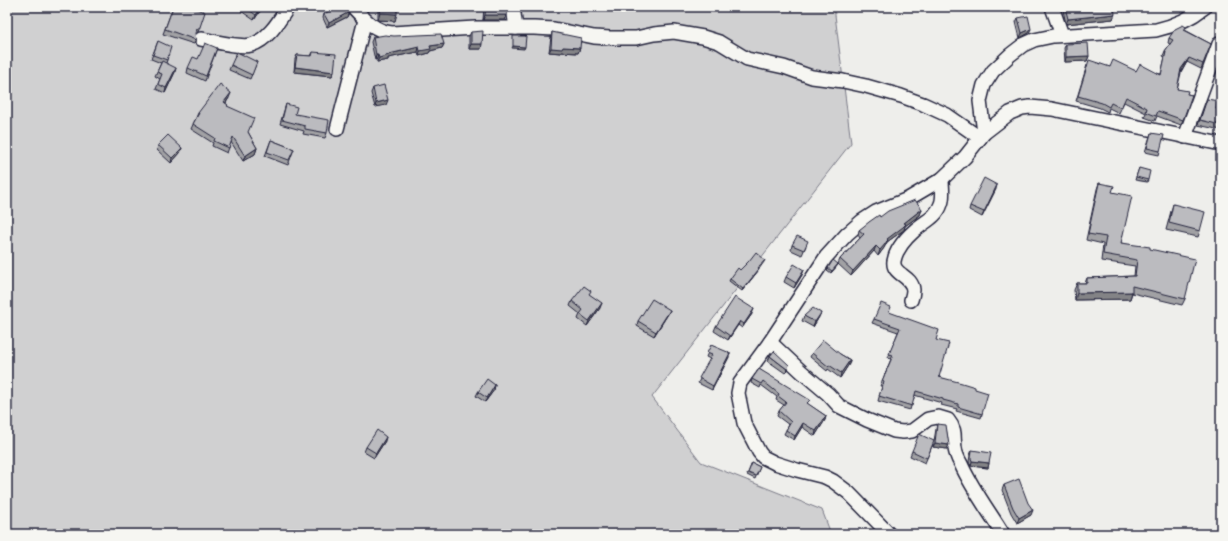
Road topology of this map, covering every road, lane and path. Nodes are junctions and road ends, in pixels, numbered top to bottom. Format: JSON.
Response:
{"nodes":[{"id":1,"x":288,"y":7,"type":"edge"},
{"id":2,"x":353,"y":7,"type":"edge"},
{"id":3,"x":513,"y":7,"type":"edge"},
{"id":4,"x":1052,"y":7,"type":"edge"},
{"id":5,"x":1205,"y":7,"type":"edge"},
{"id":6,"x":365,"y":20,"type":"junction"},
{"id":7,"x":516,"y":28,"type":"junction"},
{"id":8,"x":1062,"y":35,"type":"junction"},
{"id":9,"x":201,"y":39,"type":"dead end"},
{"id":10,"x":1220,"y":44,"type":"dead end"},
{"id":11,"x":337,"y":129,"type":"dead end"},
{"id":12,"x":982,"y":135,"type":"junction"},
{"id":13,"x":1185,"y":137,"type":"junction"},
{"id":14,"x":1221,"y":144,"type":"edge"},
{"id":15,"x":942,"y":179,"type":"junction"},
{"id":16,"x":911,"y":300,"type":"dead end"},
{"id":17,"x":770,"y":342,"type":"junction"},
{"id":18,"x":889,"y":534,"type":"edge"},
{"id":19,"x":1003,"y":534,"type":"edge"}],
"edges":[{"from":1,"to":9,"type":"street"},
{"from":2,"to":6,"type":"street"},
{"from":3,"to":7,"type":"street"},
{"from":4,"to":8,"type":"street"},
{"from":5,"to":8,"type":"street"},
{"from":6,"to":7,"type":"street"},
{"from":6,"to":11,"type":"street"},
{"from":7,"to":12,"type":"street"},
{"from":8,"to":12,"type":"street"},
{"from":10,"to":13,"type":"street"},
{"from":12,"to":13,"type":"street"},
{"from":12,"to":15,"type":"street"},
{"from":13,"to":14,"type":"street"},
{"from":15,"to":16,"type":"street"},
{"from":15,"to":17,"type":"street"},
{"from":17,"to":18,"type":"street"},
{"from":17,"to":19,"type":"street"}]}
